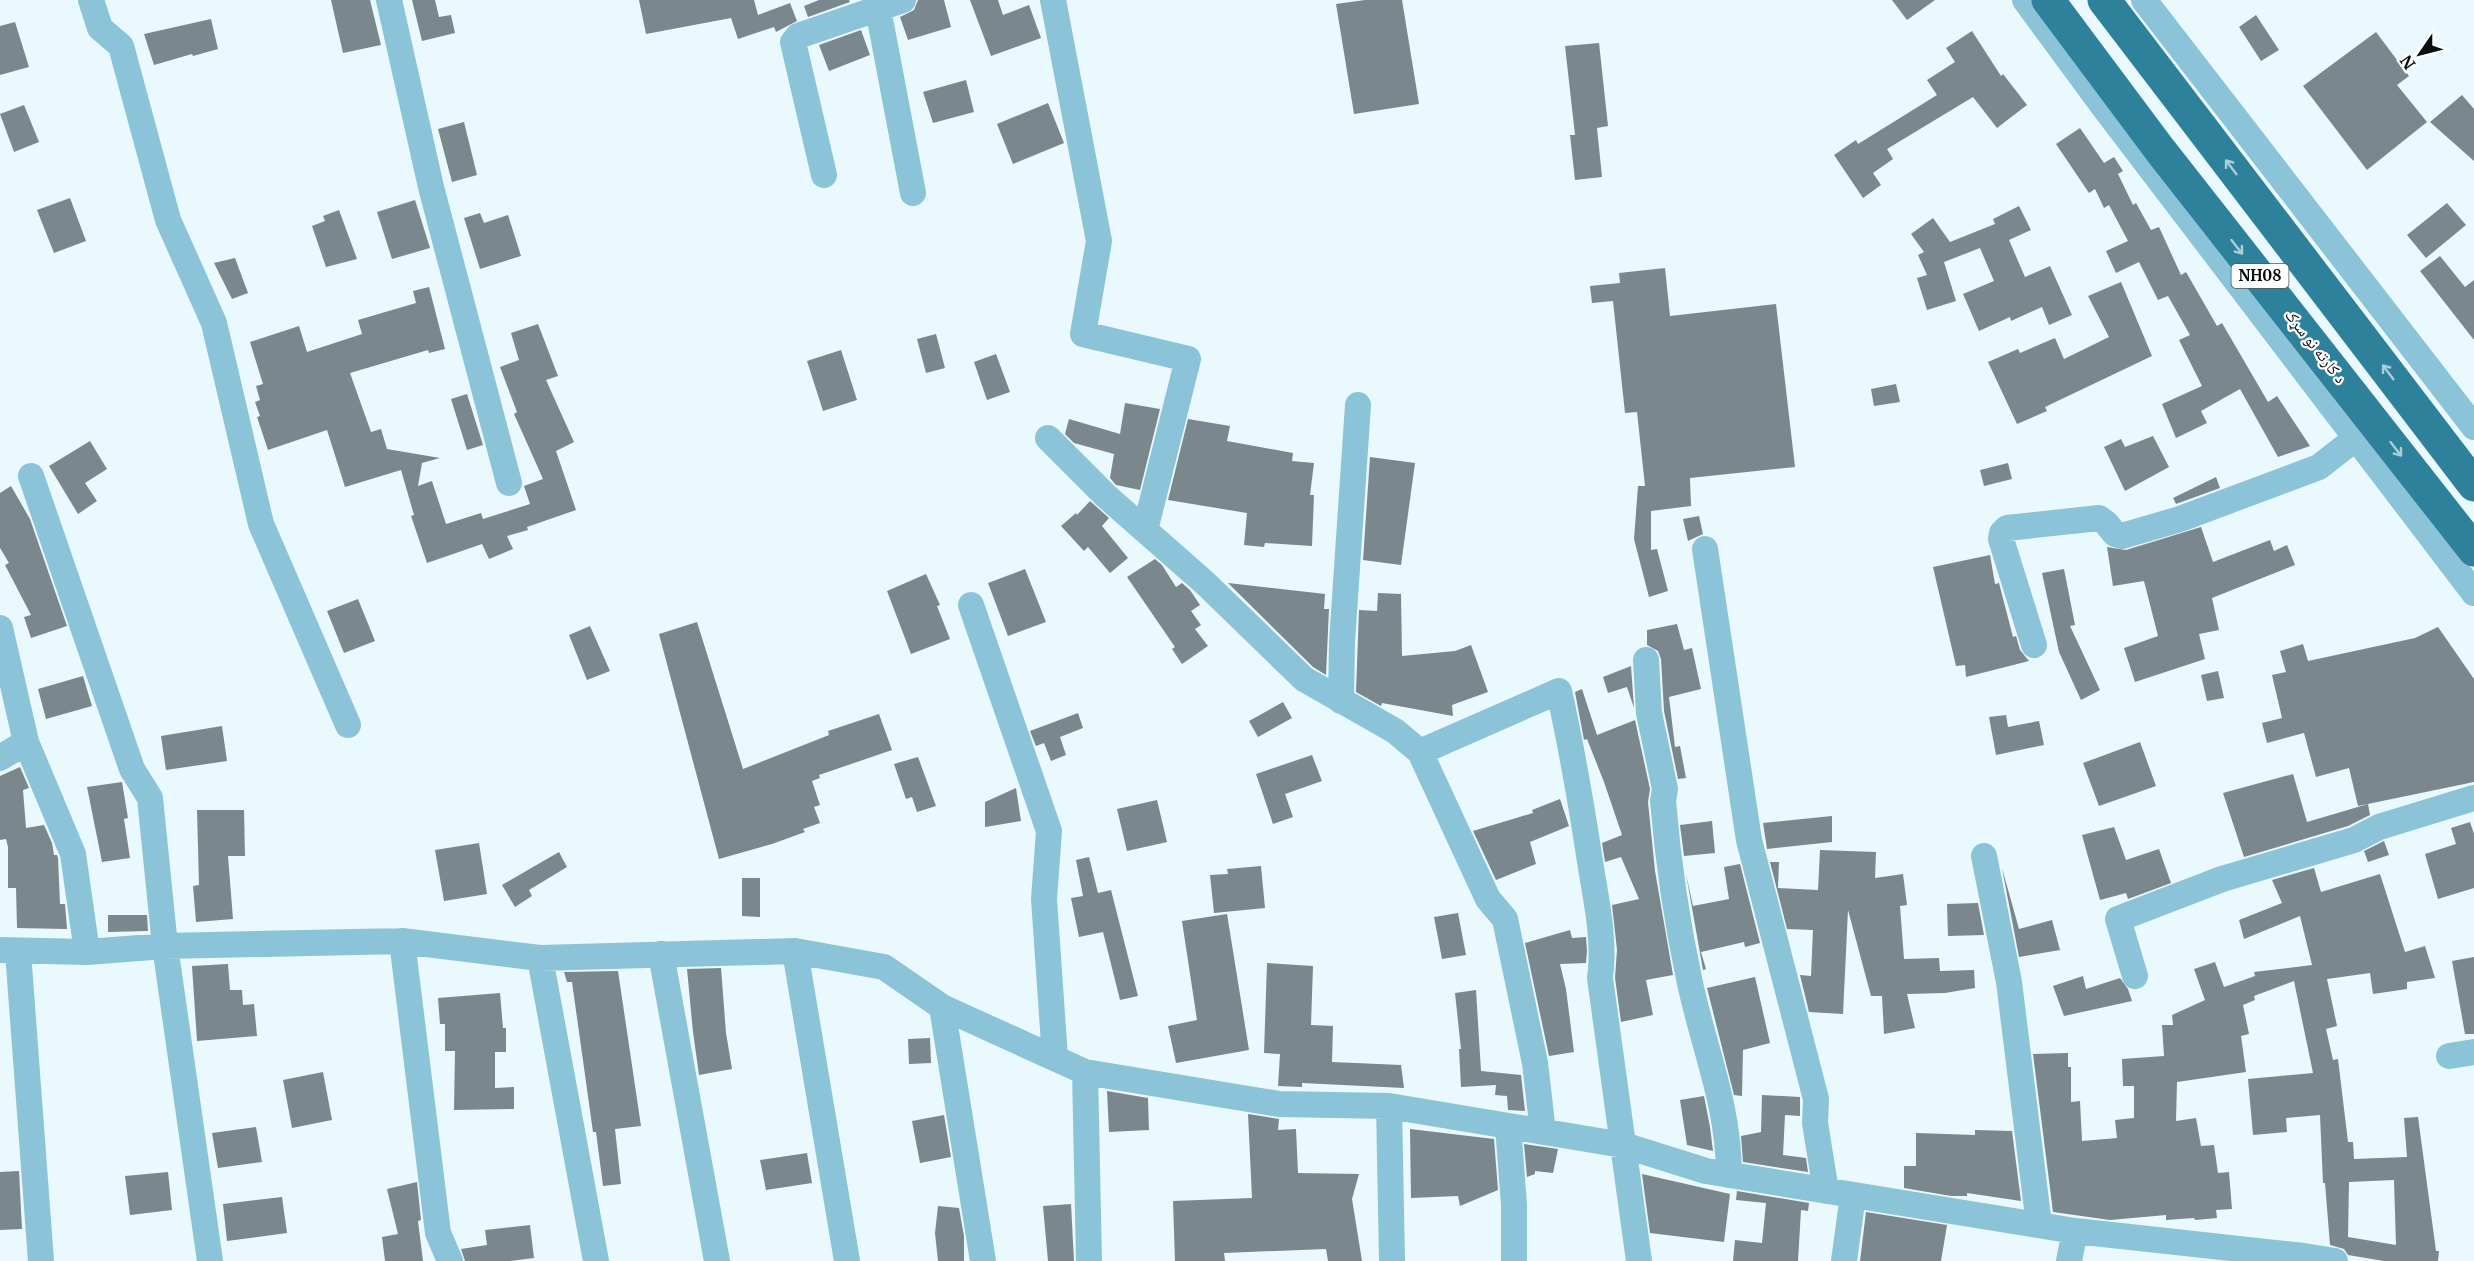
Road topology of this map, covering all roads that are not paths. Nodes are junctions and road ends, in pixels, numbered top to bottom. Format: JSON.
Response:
{"nodes":[{"id":1,"x":91,"y":0,"type":"edge"},
{"id":2,"x":389,"y":0,"type":"edge"},
{"id":3,"x":903,"y":0,"type":"edge"},
{"id":4,"x":1053,"y":0,"type":"edge"},
{"id":5,"x":2025,"y":0,"type":"edge"},
{"id":6,"x":2048,"y":0,"type":"edge"},
{"id":7,"x":2104,"y":0,"type":"edge"},
{"id":8,"x":2144,"y":0,"type":"edge"},
{"id":9,"x":878,"y":9,"type":"junction"},
{"id":10,"x":824,"y":175,"type":"dead end"},
{"id":11,"x":913,"y":192,"type":"dead end"},
{"id":12,"x":1358,"y":405,"type":"dead end"},
{"id":13,"x":2474,"y":428,"type":"edge"},
{"id":14,"x":2366,"y":431,"type":"junction"},
{"id":15,"x":1048,"y":438,"type":"dead end"},
{"id":16,"x":31,"y":476,"type":"dead end"},
{"id":17,"x":509,"y":483,"type":"dead end"},
{"id":18,"x":2474,"y":485,"type":"edge"},
{"id":19,"x":1145,"y":530,"type":"junction"},
{"id":20,"x":1705,"y":549,"type":"dead end"},
{"id":21,"x":2474,"y":550,"type":"edge"},
{"id":22,"x":2474,"y":593,"type":"edge"},
{"id":23,"x":971,"y":605,"type":"dead end"},
{"id":24,"x":0,"y":628,"type":"edge"},
{"id":25,"x":2034,"y":645,"type":"dead end"},
{"id":26,"x":1646,"y":660,"type":"dead end"},
{"id":27,"x":1341,"y":701,"type":"junction"},
{"id":28,"x":348,"y":725,"type":"dead end"},
{"id":29,"x":26,"y":742,"type":"junction"},
{"id":30,"x":1420,"y":752,"type":"junction"},
{"id":31,"x":0,"y":758,"type":"edge"},
{"id":32,"x":2474,"y":798,"type":"edge"},
{"id":33,"x":1984,"y":856,"type":"dead end"},
{"id":34,"x":402,"y":941,"type":"junction"},
{"id":35,"x":165,"y":946,"type":"junction"},
{"id":36,"x":9,"y":951,"type":"edge"},
{"id":37,"x":795,"y":951,"type":"junction"},
{"id":38,"x":87,"y":952,"type":"junction"},
{"id":39,"x":661,"y":954,"type":"junction"},
{"id":40,"x":540,"y":957,"type":"junction"},
{"id":41,"x":2135,"y":976,"type":"dead end"},
{"id":42,"x":942,"y":1007,"type":"junction"},
{"id":43,"x":2474,"y":1052,"type":"edge"},
{"id":44,"x":2449,"y":1056,"type":"dead end"},
{"id":45,"x":1055,"y":1058,"type":"junction"},
{"id":46,"x":1085,"y":1071,"type":"junction"},
{"id":47,"x":1389,"y":1106,"type":"junction"},
{"id":48,"x":1508,"y":1126,"type":"junction"},
{"id":49,"x":1544,"y":1132,"type":"junction"},
{"id":50,"x":1623,"y":1145,"type":"junction"},
{"id":51,"x":1729,"y":1175,"type":"junction"},
{"id":52,"x":1826,"y":1191,"type":"junction"},
{"id":53,"x":1853,"y":1195,"type":"junction"},
{"id":54,"x":2039,"y":1225,"type":"junction"},
{"id":55,"x":2075,"y":1231,"type":"junction"},
{"id":56,"x":41,"y":1261,"type":"edge"},
{"id":57,"x":210,"y":1261,"type":"edge"},
{"id":58,"x":450,"y":1261,"type":"edge"},
{"id":59,"x":596,"y":1261,"type":"edge"},
{"id":60,"x":717,"y":1261,"type":"edge"},
{"id":61,"x":847,"y":1261,"type":"edge"},
{"id":62,"x":983,"y":1261,"type":"edge"},
{"id":63,"x":1089,"y":1261,"type":"edge"},
{"id":64,"x":1392,"y":1261,"type":"edge"},
{"id":65,"x":1514,"y":1261,"type":"edge"},
{"id":66,"x":1639,"y":1261,"type":"edge"},
{"id":67,"x":1844,"y":1261,"type":"edge"},
{"id":68,"x":2069,"y":1261,"type":"edge"},
{"id":69,"x":2335,"y":1261,"type":"edge"}],
"edges":[{"from":1,"to":28,"type":"street"},
{"from":2,"to":17,"type":"street"},
{"from":3,"to":9,"type":"street"},
{"from":4,"to":19,"type":"street"},
{"from":5,"to":14,"type":"street"},
{"from":6,"to":14,"type":"highway","name":"د کارته نو سړک","number":"NH08","one_way":true},
{"from":18,"to":7,"type":"highway","number":"NH08","one_way":true},
{"from":8,"to":13,"type":"street"},
{"from":9,"to":10,"type":"street"},
{"from":9,"to":11,"type":"street"},
{"from":12,"to":27,"type":"street"},
{"from":14,"to":21,"type":"highway","name":"د کارته نو سړک","number":"NH08","one_way":true},
{"from":14,"to":22,"type":"street"},
{"from":14,"to":25,"type":"street"},
{"from":15,"to":19,"type":"street"},
{"from":16,"to":35,"type":"street"},
{"from":19,"to":27,"type":"street"},
{"from":20,"to":52,"type":"street"},
{"from":23,"to":45,"type":"street"},
{"from":24,"to":29,"type":"street"},
{"from":26,"to":51,"type":"street"},
{"from":27,"to":30,"type":"street"},
{"from":29,"to":31,"type":"street"},
{"from":29,"to":38,"type":"street"},
{"from":30,"to":49,"type":"street"},
{"from":30,"to":50,"type":"street"},
{"from":32,"to":41,"type":"street"},
{"from":33,"to":54,"type":"street"},
{"from":34,"to":35,"type":"street"},
{"from":34,"to":40,"type":"street"},
{"from":34,"to":58,"type":"street"},
{"from":35,"to":38,"type":"street"},
{"from":35,"to":57,"type":"street"},
{"from":36,"to":38,"type":"street"},
{"from":36,"to":56,"type":"street"},
{"from":37,"to":39,"type":"street"},
{"from":37,"to":42,"type":"street"},
{"from":37,"to":61,"type":"street"},
{"from":39,"to":40,"type":"street"},
{"from":39,"to":60,"type":"street"},
{"from":40,"to":59,"type":"street"},
{"from":42,"to":45,"type":"street"},
{"from":42,"to":62,"type":"street"},
{"from":43,"to":44,"type":"street"},
{"from":45,"to":46,"type":"street"},
{"from":46,"to":47,"type":"street"},
{"from":46,"to":63,"type":"street"},
{"from":47,"to":48,"type":"street"},
{"from":47,"to":64,"type":"street"},
{"from":48,"to":49,"type":"street"},
{"from":48,"to":65,"type":"street"},
{"from":49,"to":50,"type":"street"},
{"from":50,"to":51,"type":"street"},
{"from":50,"to":66,"type":"street"},
{"from":51,"to":52,"type":"street"},
{"from":52,"to":53,"type":"street"},
{"from":53,"to":54,"type":"street"},
{"from":53,"to":67,"type":"street"},
{"from":54,"to":55,"type":"street"},
{"from":55,"to":68,"type":"street"},
{"from":55,"to":69,"type":"street"}]}
